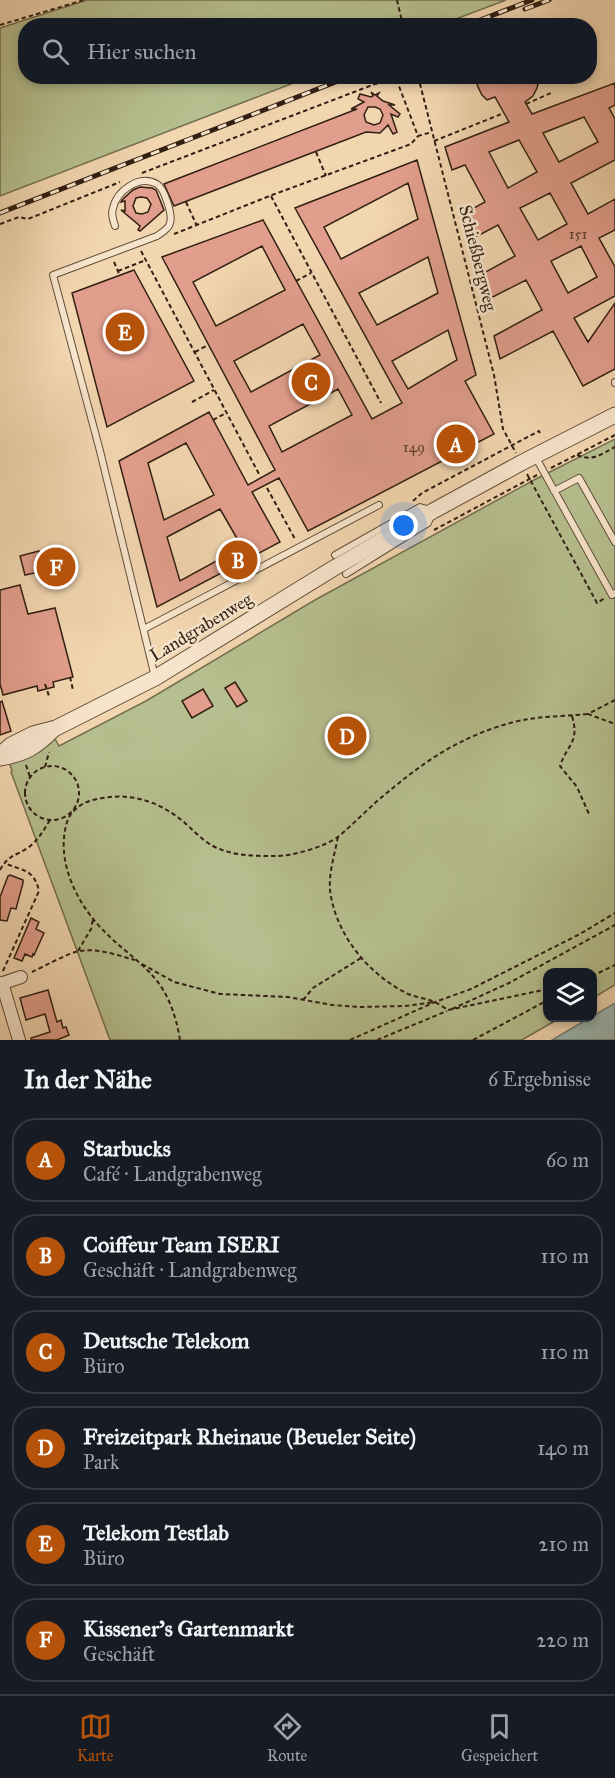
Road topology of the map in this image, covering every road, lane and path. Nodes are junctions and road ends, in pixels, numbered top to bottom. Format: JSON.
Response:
{"nodes":[{"id":1,"x":84,"y":0,"type":"edge"},
{"id":2,"x":397,"y":0,"type":"edge"},
{"id":3,"x":24,"y":18,"type":"edge"},
{"id":4,"x":401,"y":18,"type":"edge"},
{"id":5,"x":18,"y":20,"type":"edge"},
{"id":6,"x":0,"y":25,"type":"edge"},
{"id":7,"x":375,"y":84,"type":"edge"},
{"id":8,"x":398,"y":84,"type":"edge"},
{"id":9,"x":420,"y":84,"type":"edge"},
{"id":10,"x":551,"y":93,"type":"dead end"},
{"id":11,"x":526,"y":104,"type":"dead end"},
{"id":12,"x":504,"y":113,"type":"dead end"},
{"id":13,"x":432,"y":132,"type":"junction"},
{"id":14,"x":418,"y":136,"type":"junction"},
{"id":15,"x":435,"y":141,"type":"junction"},
{"id":16,"x":316,"y":152,"type":"dead end"},
{"id":17,"x":326,"y":176,"type":"junction"},
{"id":18,"x":133,"y":177,"type":"dead end"},
{"id":19,"x":122,"y":181,"type":"dead end"},
{"id":20,"x":270,"y":196,"type":"junction"},
{"id":21,"x":186,"y":202,"type":"dead end"},
{"id":22,"x":0,"y":224,"type":"edge"},
{"id":23,"x":115,"y":226,"type":"dead end"},
{"id":24,"x":197,"y":226,"type":"junction"},
{"id":25,"x":157,"y":236,"type":"junction"},
{"id":26,"x":137,"y":243,"type":"junction"},
{"id":27,"x":111,"y":253,"type":"junction"},
{"id":28,"x":146,"y":260,"type":"junction"},
{"id":29,"x":118,"y":271,"type":"junction"},
{"id":30,"x":311,"y":273,"type":"junction"},
{"id":31,"x":120,"y":276,"type":"dead end"},
{"id":32,"x":296,"y":281,"type":"dead end"},
{"id":33,"x":208,"y":345,"type":"dead end"},
{"id":34,"x":195,"y":352,"type":"junction"},
{"id":35,"x":214,"y":390,"type":"junction"},
{"id":36,"x":192,"y":402,"type":"dead end"},
{"id":37,"x":381,"y":403,"type":"dead end"},
{"id":38,"x":226,"y":413,"type":"junction"},
{"id":39,"x":615,"y":415,"type":"edge"},
{"id":40,"x":213,"y":420,"type":"dead end"},
{"id":41,"x":540,"y":433,"type":"dead end"},
{"id":42,"x":615,"y":435,"type":"edge"},
{"id":43,"x":512,"y":445,"type":"junction"},
{"id":44,"x":615,"y":447,"type":"edge"},
{"id":45,"x":577,"y":455,"type":"junction"},
{"id":46,"x":535,"y":456,"type":"junction"},
{"id":47,"x":543,"y":472,"type":"junction"},
{"id":48,"x":259,"y":474,"type":"dead end"},
{"id":49,"x":267,"y":488,"type":"dead end"},
{"id":50,"x":554,"y":491,"type":"junction"},
{"id":51,"x":411,"y":503,"type":"dead end"},
{"id":52,"x":379,"y":505,"type":"dead end"},
{"id":53,"x":433,"y":511,"type":"junction"},
{"id":54,"x":429,"y":532,"type":"dead end"},
{"id":55,"x":615,"y":542,"type":"edge"},
{"id":56,"x":299,"y":547,"type":"junction"},
{"id":57,"x":335,"y":555,"type":"dead end"},
{"id":58,"x":346,"y":574,"type":"dead end"},
{"id":59,"x":613,"y":594,"type":"edge"},
{"id":60,"x":144,"y":629,"type":"junction"},
{"id":61,"x":70,"y":677,"type":"dead end"},
{"id":62,"x":155,"y":678,"type":"junction"},
{"id":63,"x":45,"y":684,"type":"dead end"},
{"id":64,"x":73,"y":690,"type":"dead end"},
{"id":65,"x":49,"y":696,"type":"dead end"},
{"id":66,"x":615,"y":700,"type":"edge"},
{"id":67,"x":588,"y":714,"type":"junction"},
{"id":68,"x":572,"y":716,"type":"junction"},
{"id":69,"x":615,"y":724,"type":"edge"},
{"id":70,"x":0,"y":756,"type":"edge"},
{"id":71,"x":73,"y":810,"type":"junction"},
{"id":72,"x":590,"y":814,"type":"dead end"},
{"id":73,"x":50,"y":820,"type":"junction"},
{"id":74,"x":338,"y":837,"type":"junction"},
{"id":75,"x":6,"y":862,"type":"junction"},
{"id":76,"x":0,"y":870,"type":"edge"},
{"id":77,"x":615,"y":913,"type":"edge"},
{"id":78,"x":93,"y":919,"type":"junction"},
{"id":79,"x":615,"y":925,"type":"edge"},
{"id":80,"x":78,"y":951,"type":"junction"},
{"id":81,"x":361,"y":958,"type":"junction"},
{"id":82,"x":138,"y":960,"type":"junction"},
{"id":83,"x":615,"y":965,"type":"edge"},
{"id":84,"x":597,"y":974,"type":"edge"},
{"id":85,"x":21,"y":977,"type":"joint"},
{"id":86,"x":1,"y":983,"type":"edge"},
{"id":87,"x":543,"y":990,"type":"edge"},
{"id":88,"x":303,"y":1000,"type":"junction"},
{"id":89,"x":435,"y":1002,"type":"junction"},
{"id":90,"x":543,"y":1003,"type":"edge"},
{"id":91,"x":448,"y":1010,"type":"junction"},
{"id":92,"x":18,"y":1040,"type":"edge"},
{"id":93,"x":180,"y":1040,"type":"edge"},
{"id":94,"x":350,"y":1040,"type":"edge"},
{"id":95,"x":377,"y":1040,"type":"edge"},
{"id":96,"x":473,"y":1040,"type":"edge"}],
"edges":[{"from":1,"to":3,"type":"path"},
{"from":2,"to":4,"type":"path"},
{"from":5,"to":6,"type":"path"},
{"from":7,"to":18,"type":"path"},
{"from":8,"to":14,"type":"path"},
{"from":9,"to":13,"type":"path","name":"Schießbergweg"},
{"from":10,"to":11,"type":"path"},
{"from":12,"to":15,"type":"path"},
{"from":13,"to":14,"type":"path"},
{"from":13,"to":15,"type":"path","name":"Schießbergweg"},
{"from":14,"to":17,"type":"path"},
{"from":15,"to":43,"type":"path","name":"Schießbergweg"},
{"from":16,"to":17,"type":"path"},
{"from":17,"to":20,"type":"path"},
{"from":19,"to":22,"type":"path"},
{"from":20,"to":24,"type":"path"},
{"from":20,"to":30,"type":"path"},
{"from":21,"to":24,"type":"path"},
{"from":23,"to":25,"type":"lane"},
{"from":24,"to":25,"type":"path"},
{"from":25,"to":26,"type":"lane"},
{"from":26,"to":27,"type":"lane"},
{"from":26,"to":28,"type":"path"},
{"from":27,"to":29,"type":"path"},
{"from":27,"to":60,"type":"lane"},
{"from":28,"to":29,"type":"path"},
{"from":28,"to":34,"type":"path"},
{"from":29,"to":31,"type":"path"},
{"from":30,"to":32,"type":"path"},
{"from":30,"to":37,"type":"path"},
{"from":33,"to":34,"type":"path"},
{"from":34,"to":35,"type":"path"},
{"from":35,"to":36,"type":"path"},
{"from":35,"to":38,"type":"path"},
{"from":38,"to":40,"type":"path"},
{"from":38,"to":48,"type":"path"},
{"from":39,"to":46,"type":"street","name":"Landgrabenweg"},
{"from":41,"to":43,"type":"path"},
{"from":42,"to":45,"type":"path"},
{"from":43,"to":51,"type":"path"},
{"from":44,"to":45,"type":"path"},
{"from":45,"to":47,"type":"path"},
{"from":46,"to":47,"type":"lane"},
{"from":46,"to":53,"type":"street","name":"Landgrabenweg"},
{"from":47,"to":50,"type":"lane"},
{"from":49,"to":56,"type":"path"},
{"from":50,"to":55,"type":"lane"},
{"from":50,"to":59,"type":"lane"},
{"from":52,"to":56,"type":"lane"},
{"from":53,"to":57,"type":"lane"},
{"from":53,"to":58,"type":"lane"},
{"from":53,"to":62,"type":"street","name":"Landgrabenweg"},
{"from":54,"to":59,"type":"path"},
{"from":56,"to":60,"type":"lane"},
{"from":60,"to":62,"type":"lane"},
{"from":61,"to":64,"type":"path"},
{"from":62,"to":70,"type":"street","name":"Landgrabenweg"},
{"from":63,"to":65,"type":"path"},
{"from":66,"to":67,"type":"path"},
{"from":67,"to":68,"type":"path"},
{"from":67,"to":69,"type":"path"},
{"from":68,"to":72,"type":"path"},
{"from":68,"to":74,"type":"path"},
{"from":71,"to":73,"type":"path"},
{"from":71,"to":73,"type":"path"},
{"from":71,"to":74,"type":"path"},
{"from":71,"to":78,"type":"path"},
{"from":73,"to":75,"type":"path"},
{"from":74,"to":81,"type":"path"},
{"from":75,"to":76,"type":"path"},
{"from":75,"to":86,"type":"path"},
{"from":77,"to":89,"type":"path"},
{"from":78,"to":80,"type":"path"},
{"from":78,"to":82,"type":"path"},
{"from":79,"to":91,"type":"path"},
{"from":80,"to":82,"type":"path"},
{"from":80,"to":85,"type":"path"},
{"from":81,"to":88,"type":"path"},
{"from":81,"to":89,"type":"path"},
{"from":82,"to":88,"type":"path"},
{"from":82,"to":93,"type":"path"},
{"from":83,"to":84,"type":"path"},
{"from":85,"to":86,"type":"street"},
{"from":86,"to":92,"type":"street"},
{"from":87,"to":91,"type":"path"},
{"from":88,"to":89,"type":"path"},
{"from":89,"to":91,"type":"path"},
{"from":89,"to":94,"type":"path"},
{"from":90,"to":96,"type":"path"},
{"from":91,"to":95,"type":"path"}]}
